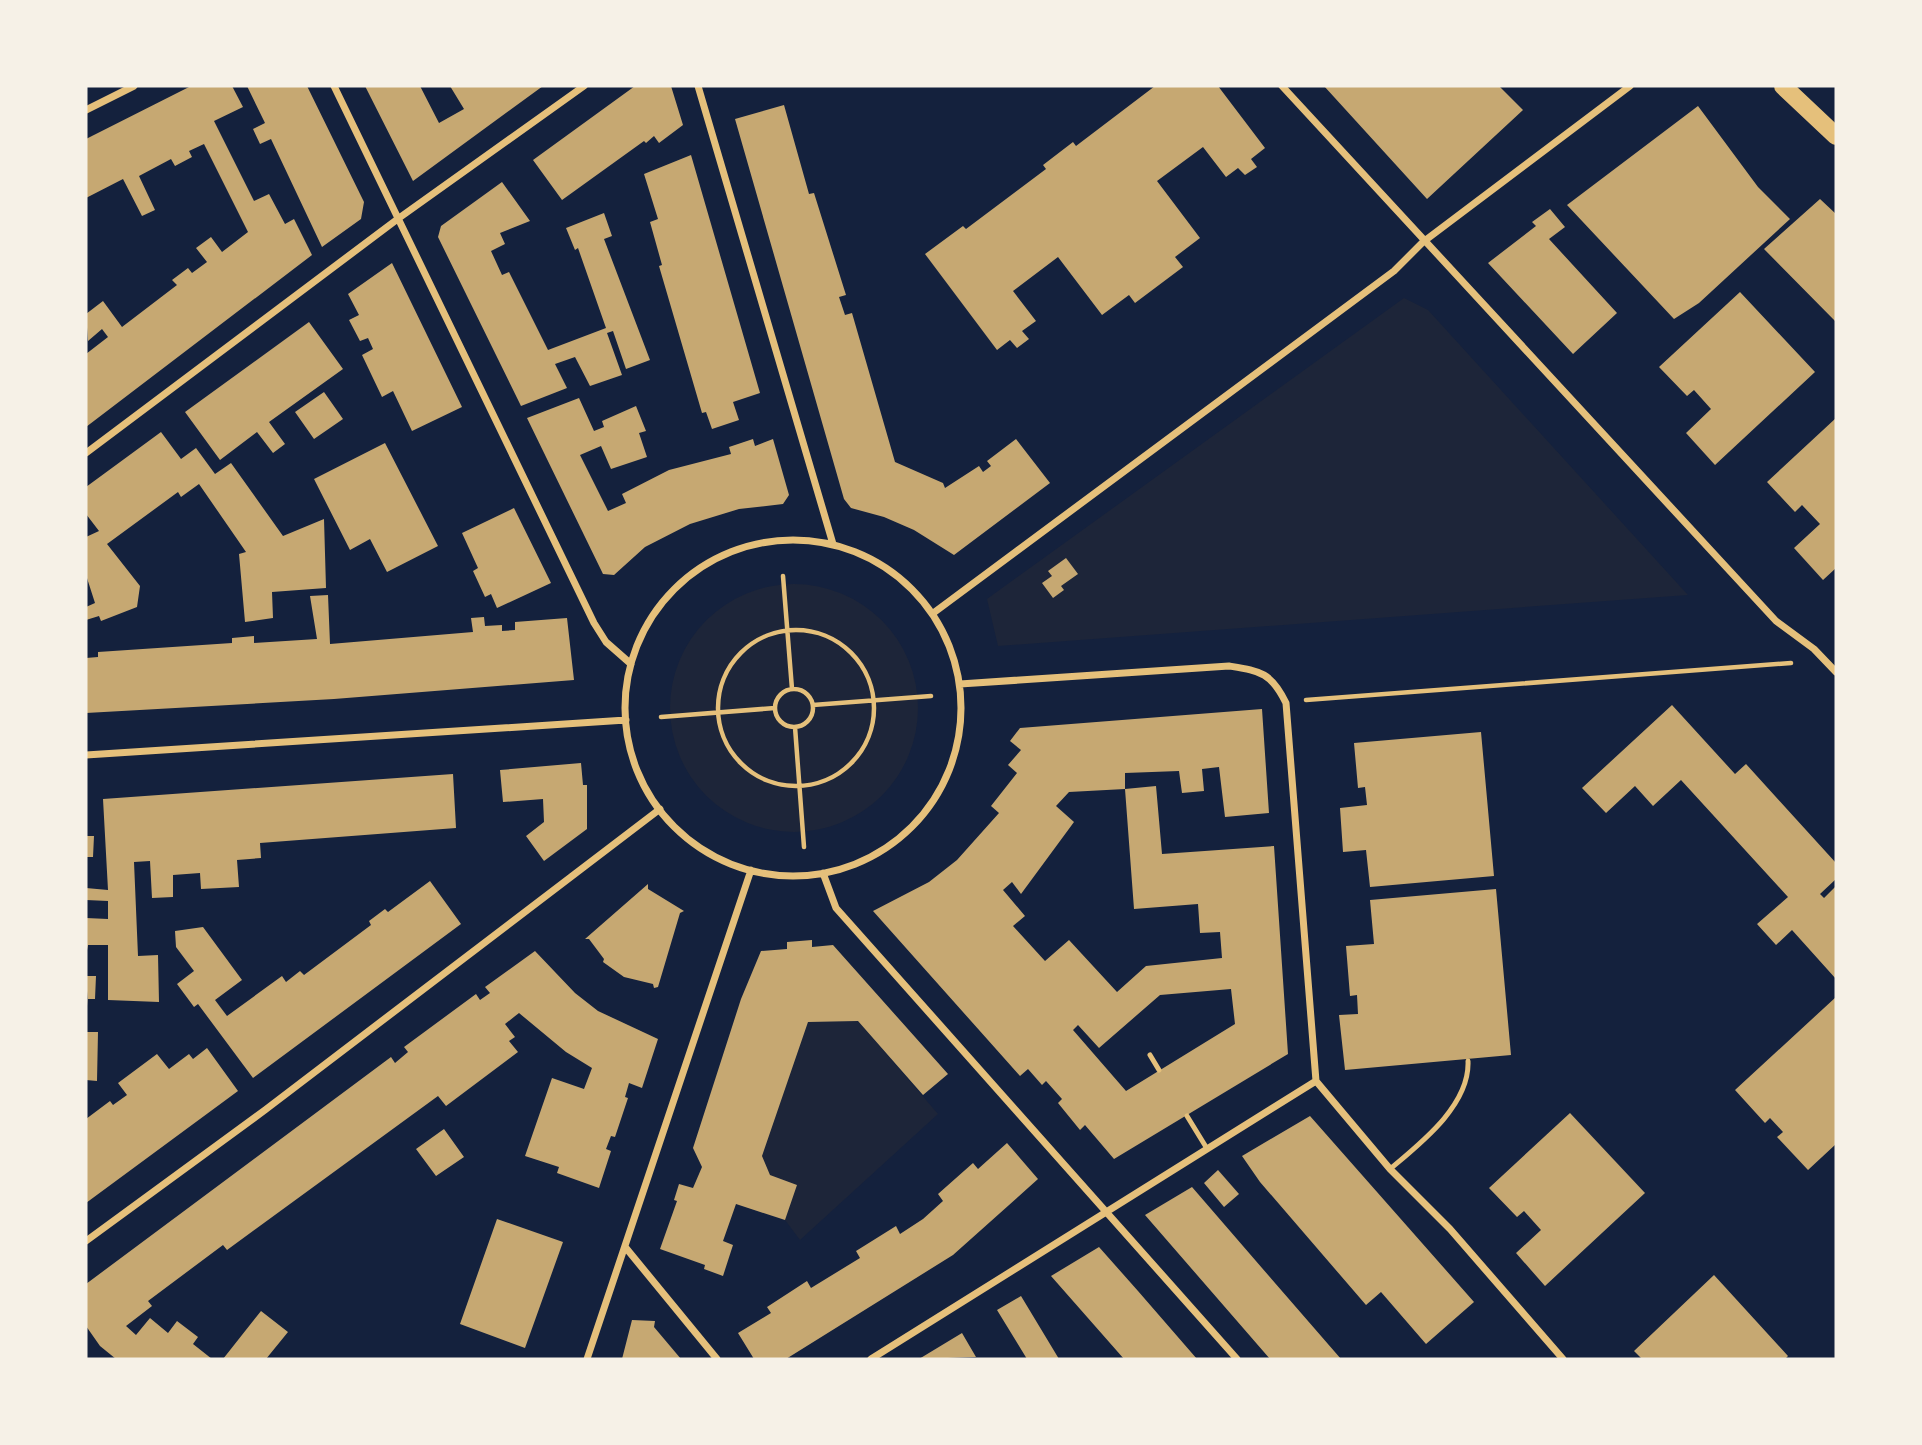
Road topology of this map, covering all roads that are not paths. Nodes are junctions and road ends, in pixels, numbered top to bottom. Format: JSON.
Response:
{"nodes":[{"id":1,"x":134,"y":86,"type":"edge"},
{"id":2,"x":334,"y":86,"type":"edge"},
{"id":3,"x":584,"y":86,"type":"edge"},
{"id":4,"x":698,"y":86,"type":"edge"},
{"id":5,"x":1282,"y":86,"type":"edge"},
{"id":6,"x":1630,"y":86,"type":"edge"},
{"id":7,"x":1783,"y":86,"type":"edge"},
{"id":8,"x":86,"y":110,"type":"edge"},
{"id":9,"x":1836,"y":136,"type":"edge"},
{"id":10,"x":399,"y":218,"type":"junction"},
{"id":11,"x":1423,"y":242,"type":"junction"},
{"id":12,"x":86,"y":453,"type":"edge"},
{"id":13,"x":833,"y":544,"type":"junction"},
{"id":14,"x":932,"y":614,"type":"junction"},
{"id":15,"x":631,"y":664,"type":"junction"},
{"id":16,"x":1836,"y":672,"type":"edge"},
{"id":17,"x":960,"y":684,"type":"junction"},
{"id":18,"x":626,"y":720,"type":"junction"},
{"id":19,"x":86,"y":755,"type":"edge"},
{"id":20,"x":660,"y":809,"type":"junction"},
{"id":21,"x":751,"y":870,"type":"junction"},
{"id":22,"x":822,"y":873,"type":"junction"},
{"id":23,"x":1150,"y":1055,"type":"dead end"},
{"id":24,"x":1468,"y":1061,"type":"dead end"},
{"id":25,"x":1160,"y":1070,"type":"dead end"},
{"id":26,"x":1317,"y":1082,"type":"junction"},
{"id":27,"x":1187,"y":1116,"type":"dead end"},
{"id":28,"x":1206,"y":1147,"type":"junction"},
{"id":29,"x":1390,"y":1169,"type":"junction"},
{"id":30,"x":1104,"y":1213,"type":"junction"},
{"id":31,"x":86,"y":1241,"type":"edge"},
{"id":32,"x":625,"y":1248,"type":"junction"},
{"id":33,"x":587,"y":1359,"type":"edge"},
{"id":34,"x":717,"y":1359,"type":"edge"},
{"id":35,"x":871,"y":1359,"type":"edge"},
{"id":36,"x":1237,"y":1359,"type":"edge"},
{"id":37,"x":1563,"y":1359,"type":"edge"}],
"edges":[{"from":1,"to":8,"type":"street"},
{"from":2,"to":10,"type":"street"},
{"from":3,"to":10,"type":"street"},
{"from":4,"to":13,"type":"street"},
{"from":5,"to":11,"type":"street"},
{"from":6,"to":11,"type":"street"},
{"from":7,"to":9,"type":"main road"},
{"from":10,"to":12,"type":"street"},
{"from":10,"to":15,"type":"street"},
{"from":11,"to":14,"type":"street"},
{"from":11,"to":16,"type":"street"},
{"from":13,"to":14,"type":"street"},
{"from":13,"to":15,"type":"street"},
{"from":14,"to":17,"type":"street"},
{"from":15,"to":18,"type":"street"},
{"from":17,"to":22,"type":"street"},
{"from":17,"to":26,"type":"street"},
{"from":18,"to":19,"type":"street"},
{"from":18,"to":20,"type":"street"},
{"from":20,"to":21,"type":"street"},
{"from":20,"to":31,"type":"street"},
{"from":21,"to":22,"type":"street"},
{"from":21,"to":32,"type":"street"},
{"from":22,"to":30,"type":"street"},
{"from":23,"to":25,"type":"lane"},
{"from":24,"to":29,"type":"lane"},
{"from":26,"to":28,"type":"street"},
{"from":26,"to":29,"type":"street"},
{"from":27,"to":28,"type":"lane"},
{"from":28,"to":30,"type":"street"},
{"from":29,"to":37,"type":"street"},
{"from":30,"to":35,"type":"street"},
{"from":30,"to":36,"type":"street"},
{"from":32,"to":33,"type":"street"},
{"from":32,"to":34,"type":"street"}]}
